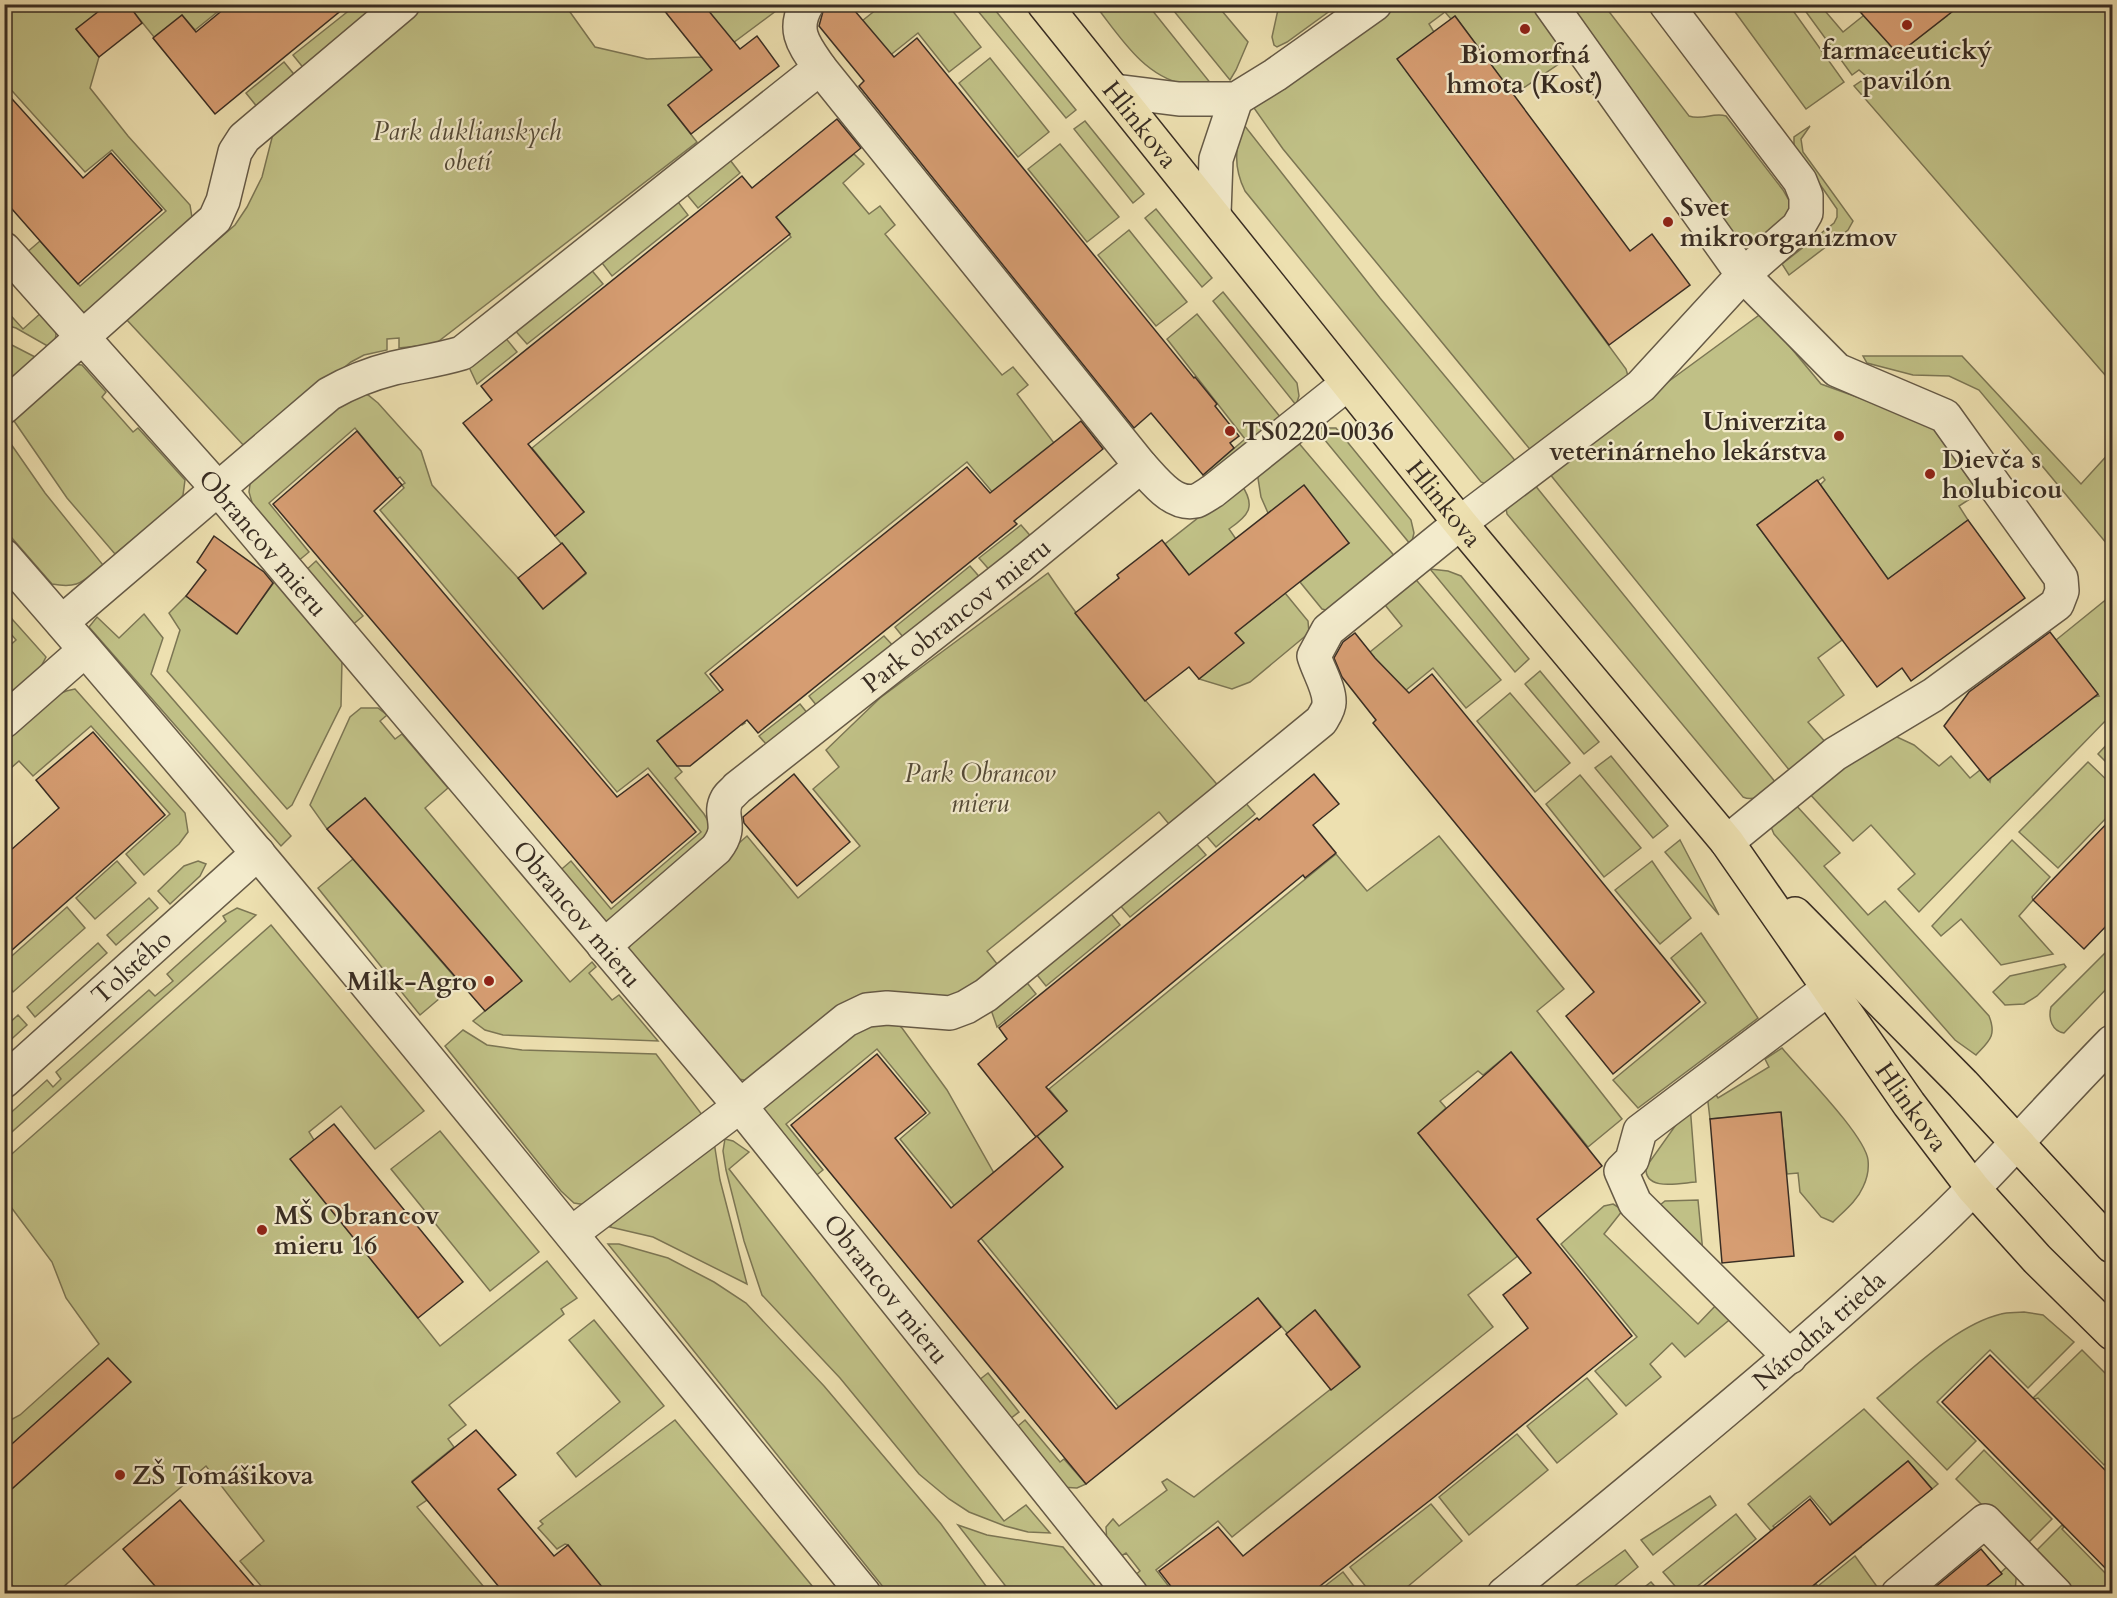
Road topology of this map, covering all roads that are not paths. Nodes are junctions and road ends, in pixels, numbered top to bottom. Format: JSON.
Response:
{"nodes":[{"id":1,"x":403,"y":4,"type":"edge"},
{"id":2,"x":807,"y":4,"type":"edge"},
{"id":3,"x":1044,"y":4,"type":"edge"},
{"id":4,"x":1376,"y":4,"type":"edge"},
{"id":5,"x":1550,"y":4,"type":"edge"},
{"id":6,"x":1666,"y":4,"type":"edge"},
{"id":7,"x":820,"y":68,"type":"junction"},
{"id":8,"x":1116,"y":92,"type":"junction"},
{"id":9,"x":1236,"y":99,"type":"junction"},
{"id":10,"x":1214,"y":214,"type":"junction"},
{"id":11,"x":4,"y":249,"type":"edge"},
{"id":12,"x":1743,"y":275,"type":"junction"},
{"id":13,"x":84,"y":337,"type":"junction"},
{"id":14,"x":1347,"y":384,"type":"junction"},
{"id":15,"x":4,"y":407,"type":"edge"},
{"id":16,"x":1141,"y":466,"type":"junction"},
{"id":17,"x":218,"y":489,"type":"junction"},
{"id":18,"x":1460,"y":523,"type":"junction"},
{"id":19,"x":4,"y":556,"type":"edge"},
{"id":20,"x":62,"y":622,"type":"junction"},
{"id":21,"x":86,"y":650,"type":"junction"},
{"id":22,"x":4,"y":721,"type":"edge"},
{"id":23,"x":1733,"y":850,"type":"junction"},
{"id":24,"x":258,"y":853,"type":"junction"},
{"id":25,"x":604,"y":945,"type":"junction"},
{"id":26,"x":1828,"y":989,"type":"junction"},
{"id":27,"x":2112,"y":1042,"type":"edge"},
{"id":28,"x":4,"y":1081,"type":"edge"},
{"id":29,"x":740,"y":1106,"type":"junction"},
{"id":30,"x":2016,"y":1142,"type":"junction"},
{"id":31,"x":1973,"y":1188,"type":"junction"},
{"id":32,"x":572,"y":1233,"type":"junction"},
{"id":33,"x":2112,"y":1246,"type":"edge"},
{"id":34,"x":2112,"y":1333,"type":"edge"},
{"id":35,"x":1790,"y":1357,"type":"junction"},
{"id":36,"x":864,"y":1593,"type":"edge"},
{"id":37,"x":1131,"y":1593,"type":"edge"},
{"id":38,"x":1504,"y":1593,"type":"edge"},
{"id":39,"x":1898,"y":1593,"type":"edge"},
{"id":40,"x":2056,"y":1593,"type":"edge"}],
"edges":[{"from":1,"to":13,"type":"street"},
{"from":2,"to":7,"type":"street"},
{"from":3,"to":8,"type":"main road","name":"Hlinkova"},
{"from":4,"to":9,"type":"street"},
{"from":5,"to":12,"type":"street"},
{"from":6,"to":12,"type":"street"},
{"from":7,"to":16,"type":"street"},
{"from":7,"to":17,"type":"street"},
{"from":8,"to":9,"type":"street"},
{"from":8,"to":10,"type":"main road","name":"Hlinkova"},
{"from":9,"to":10,"type":"street"},
{"from":10,"to":14,"type":"main road","name":"Hlinkova"},
{"from":11,"to":13,"type":"street","name":"Obrancov mieru"},
{"from":12,"to":18,"type":"street"},
{"from":12,"to":23,"type":"street"},
{"from":13,"to":15,"type":"street"},
{"from":13,"to":17,"type":"street","name":"Obrancov mieru"},
{"from":14,"to":16,"type":"street"},
{"from":14,"to":18,"type":"main road","name":"Hlinkova"},
{"from":16,"to":25,"type":"street","name":"Park obrancov mieru"},
{"from":17,"to":20,"type":"street"},
{"from":17,"to":25,"type":"street","name":"Obrancov mieru"},
{"from":18,"to":23,"type":"main road","name":"Hlinkova"},
{"from":18,"to":29,"type":"street"},
{"from":19,"to":20,"type":"street"},
{"from":20,"to":21,"type":"street"},
{"from":21,"to":22,"type":"street"},
{"from":21,"to":24,"type":"street"},
{"from":23,"to":26,"type":"main road","name":"Hlinkova"},
{"from":23,"to":30,"type":"main road","name":"Hlinkova"},
{"from":24,"to":28,"type":"street","name":"Tolstého"},
{"from":24,"to":32,"type":"street"},
{"from":25,"to":29,"type":"street","name":"Obrancov mieru"},
{"from":26,"to":31,"type":"main road","name":"Hlinkova"},
{"from":26,"to":35,"type":"street"},
{"from":27,"to":30,"type":"street","name":"Národná trieda"},
{"from":29,"to":32,"type":"street"},
{"from":29,"to":37,"type":"street","name":"Obrancov mieru"},
{"from":30,"to":31,"type":"street","name":"Národná trieda"},
{"from":30,"to":33,"type":"main road","name":"Hlinkova"},
{"from":31,"to":34,"type":"main road","name":"Hlinkova"},
{"from":31,"to":35,"type":"street","name":"Národná trieda"},
{"from":32,"to":36,"type":"street"},
{"from":35,"to":38,"type":"street","name":"Národná trieda"},
{"from":39,"to":40,"type":"street"}]}
